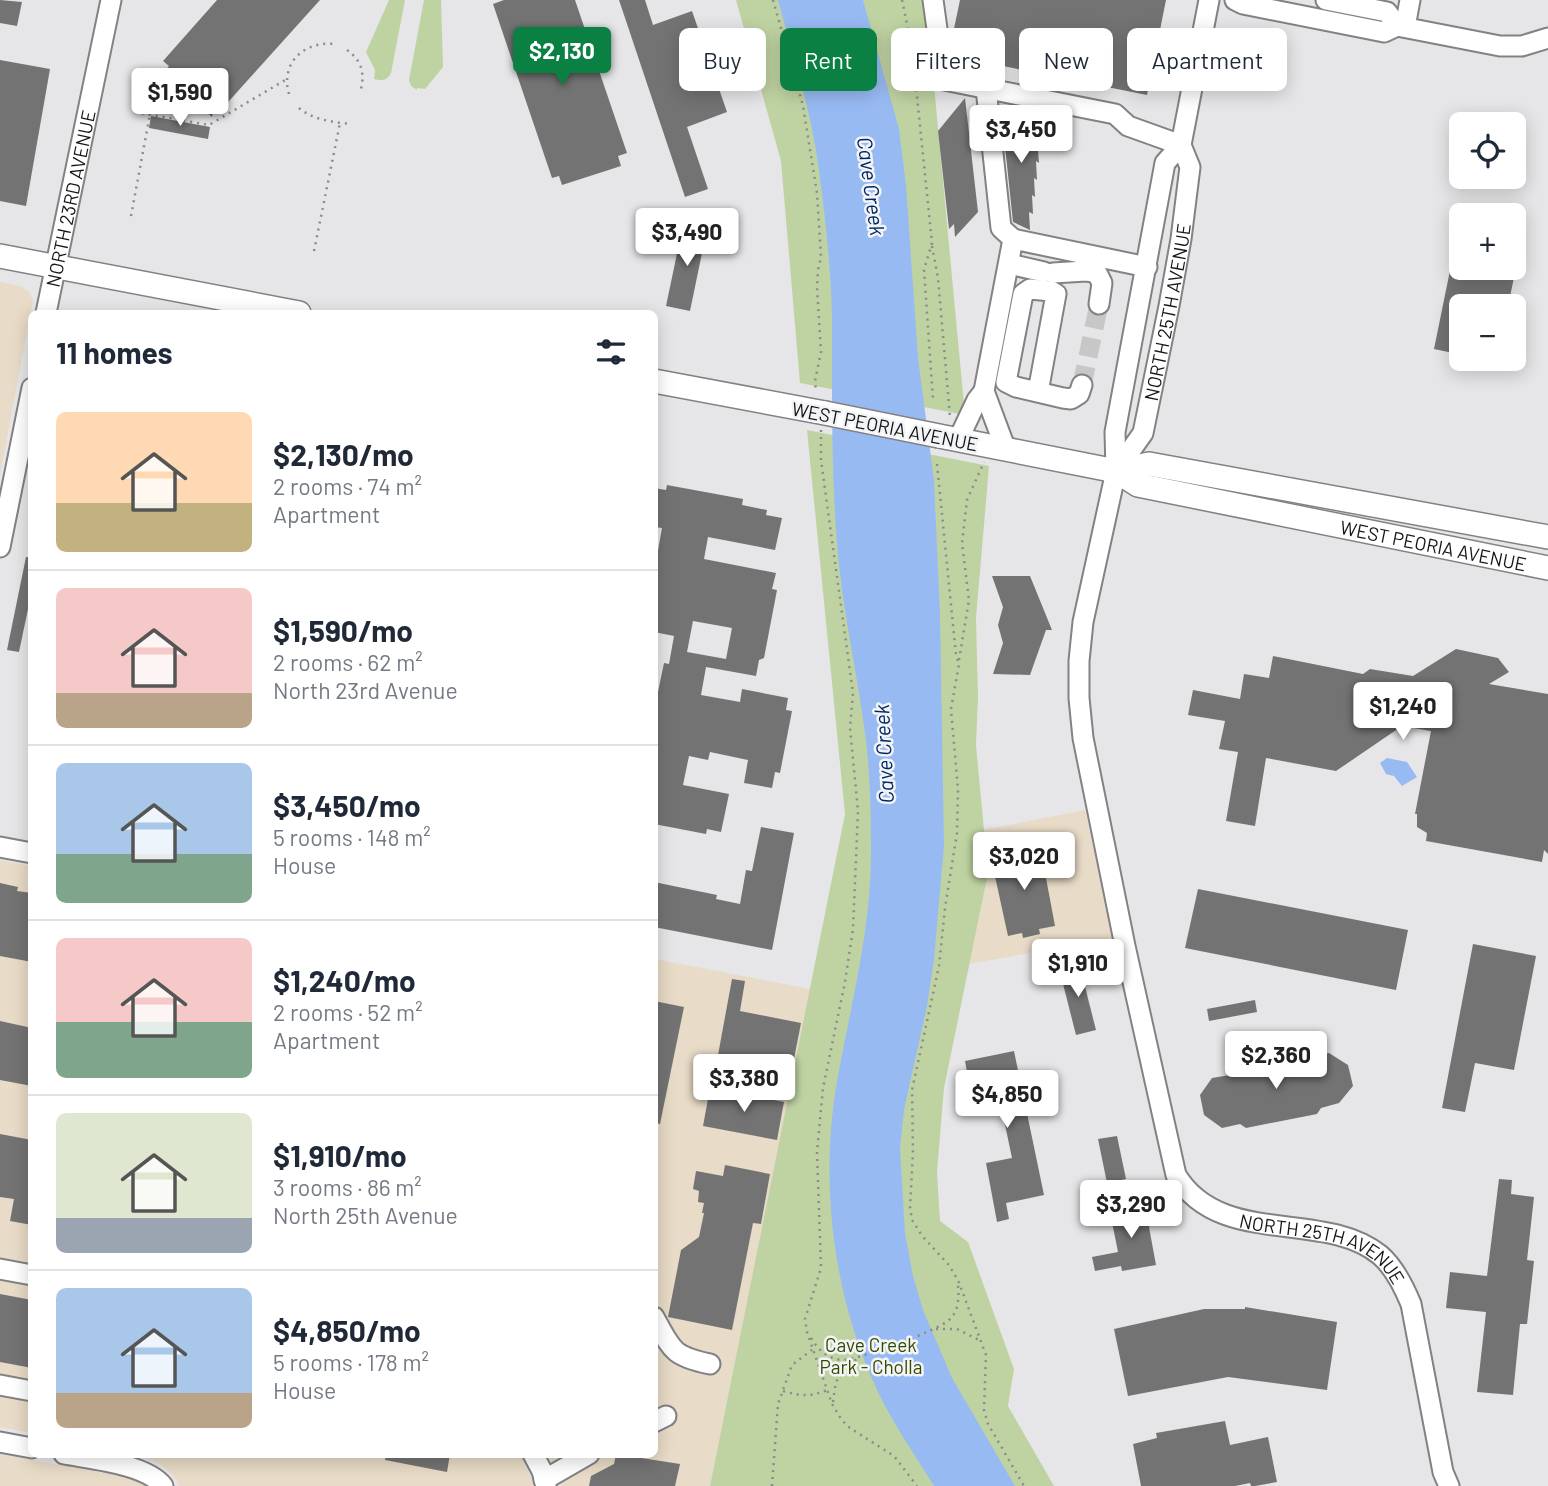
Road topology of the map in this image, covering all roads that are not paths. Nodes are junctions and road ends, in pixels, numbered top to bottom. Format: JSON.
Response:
{"nodes":[{"id":1,"x":111,"y":0,"type":"edge"},
{"id":2,"x":933,"y":0,"type":"edge"},
{"id":3,"x":1209,"y":0,"type":"edge"},
{"id":4,"x":1235,"y":0,"type":"edge"},
{"id":5,"x":1326,"y":0,"type":"edge"},
{"id":6,"x":1410,"y":0,"type":"edge"},
{"id":7,"x":1401,"y":26,"type":"junction"},
{"id":8,"x":937,"y":28,"type":"edge"},
{"id":9,"x":1546,"y":43,"type":"edge"},
{"id":10,"x":986,"y":91,"type":"edge"},
{"id":11,"x":1001,"y":91,"type":"edge"},
{"id":12,"x":1181,"y":145,"type":"junction"},
{"id":13,"x":0,"y":256,"type":"edge"},
{"id":14,"x":1010,"y":258,"type":"junction"},
{"id":15,"x":56,"y":266,"type":"junction"},
{"id":16,"x":1147,"y":267,"type":"junction"},
{"id":17,"x":1099,"y":304,"type":"tunnel mouth"},
{"id":18,"x":47,"y":310,"type":"edge"},
{"id":19,"x":283,"y":310,"type":"edge"},
{"id":20,"x":1003,"y":342,"type":"junction"},
{"id":21,"x":658,"y":382,"type":"edge"},
{"id":22,"x":1082,"y":385,"type":"dead end"},
{"id":23,"x":984,"y":391,"type":"junction"},
{"id":24,"x":1038,"y":392,"type":"junction"},
{"id":25,"x":28,"y":408,"type":"edge"},
{"id":26,"x":950,"y":438,"type":"junction"},
{"id":27,"x":998,"y":448,"type":"junction"},
{"id":28,"x":1116,"y":471,"type":"junction"},
{"id":29,"x":1548,"y":537,"type":"edge"},
{"id":30,"x":0,"y":547,"type":"edge"},
{"id":31,"x":1548,"y":568,"type":"edge"},
{"id":32,"x":0,"y":847,"type":"edge"},
{"id":33,"x":28,"y":852,"type":"edge"},
{"id":34,"x":0,"y":1269,"type":"edge"},
{"id":35,"x":28,"y":1274,"type":"edge"},
{"id":36,"x":658,"y":1324,"type":"edge"},
{"id":37,"x":710,"y":1364,"type":"dead end"},
{"id":38,"x":0,"y":1385,"type":"edge"},
{"id":39,"x":28,"y":1390,"type":"edge"},
{"id":40,"x":0,"y":1442,"type":"edge"},
{"id":41,"x":28,"y":1447,"type":"edge"},
{"id":42,"x":84,"y":1458,"type":"edge"},
{"id":43,"x":535,"y":1458,"type":"edge"},
{"id":44,"x":583,"y":1458,"type":"edge"},
{"id":45,"x":545,"y":1483,"type":"edge"},
{"id":46,"x":162,"y":1484,"type":"edge"},
{"id":47,"x":1448,"y":1486,"type":"edge"}],
"edges":[{"from":1,"to":15,"type":"street","name":"NORTH 23RD AVENUE"},
{"from":2,"to":8,"type":"street"},
{"from":3,"to":12,"type":"street","name":"NORTH 25TH AVENUE"},
{"from":4,"to":7,"type":"street"},
{"from":5,"to":7,"type":"street"},
{"from":6,"to":7,"type":"street"},
{"from":7,"to":9,"type":"street"},
{"from":10,"to":14,"type":"street"},
{"from":11,"to":12,"type":"street"},
{"from":12,"to":16,"type":"street","name":"NORTH 25TH AVENUE"},
{"from":12,"to":28,"type":"street","name":"NORTH 25TH AVENUE"},
{"from":13,"to":15,"type":"main road"},
{"from":14,"to":16,"type":"street"},
{"from":14,"to":17,"type":"street"},
{"from":14,"to":20,"type":"street"},
{"from":15,"to":18,"type":"street","name":"NORTH 23RD AVENUE"},
{"from":15,"to":19,"type":"main road"},
{"from":16,"to":28,"type":"street","name":"NORTH 25TH AVENUE"},
{"from":20,"to":23,"type":"street"},
{"from":20,"to":24,"type":"street"},
{"from":20,"to":24,"type":"street"},
{"from":21,"to":26,"type":"main road","name":"WEST PEORIA AVENUE","bridge":true},
{"from":22,"to":24,"type":"street"},
{"from":23,"to":26,"type":"street"},
{"from":23,"to":27,"type":"street"},
{"from":25,"to":30,"type":"street"},
{"from":26,"to":27,"type":"main road","name":"WEST PEORIA AVENUE"},
{"from":27,"to":28,"type":"main road","name":"WEST PEORIA AVENUE"},
{"from":28,"to":29,"type":"main road","name":"WEST PEORIA AVENUE"},
{"from":28,"to":31,"type":"main road","name":"WEST PEORIA AVENUE"},
{"from":28,"to":47,"type":"street","name":"NORTH 25TH AVENUE"},
{"from":32,"to":33,"type":"street"},
{"from":34,"to":35,"type":"street"},
{"from":36,"to":37,"type":"street"},
{"from":38,"to":39,"type":"street"},
{"from":40,"to":41,"type":"street"},
{"from":42,"to":46,"type":"street"},
{"from":43,"to":45,"type":"street"},
{"from":44,"to":45,"type":"street"}]}
